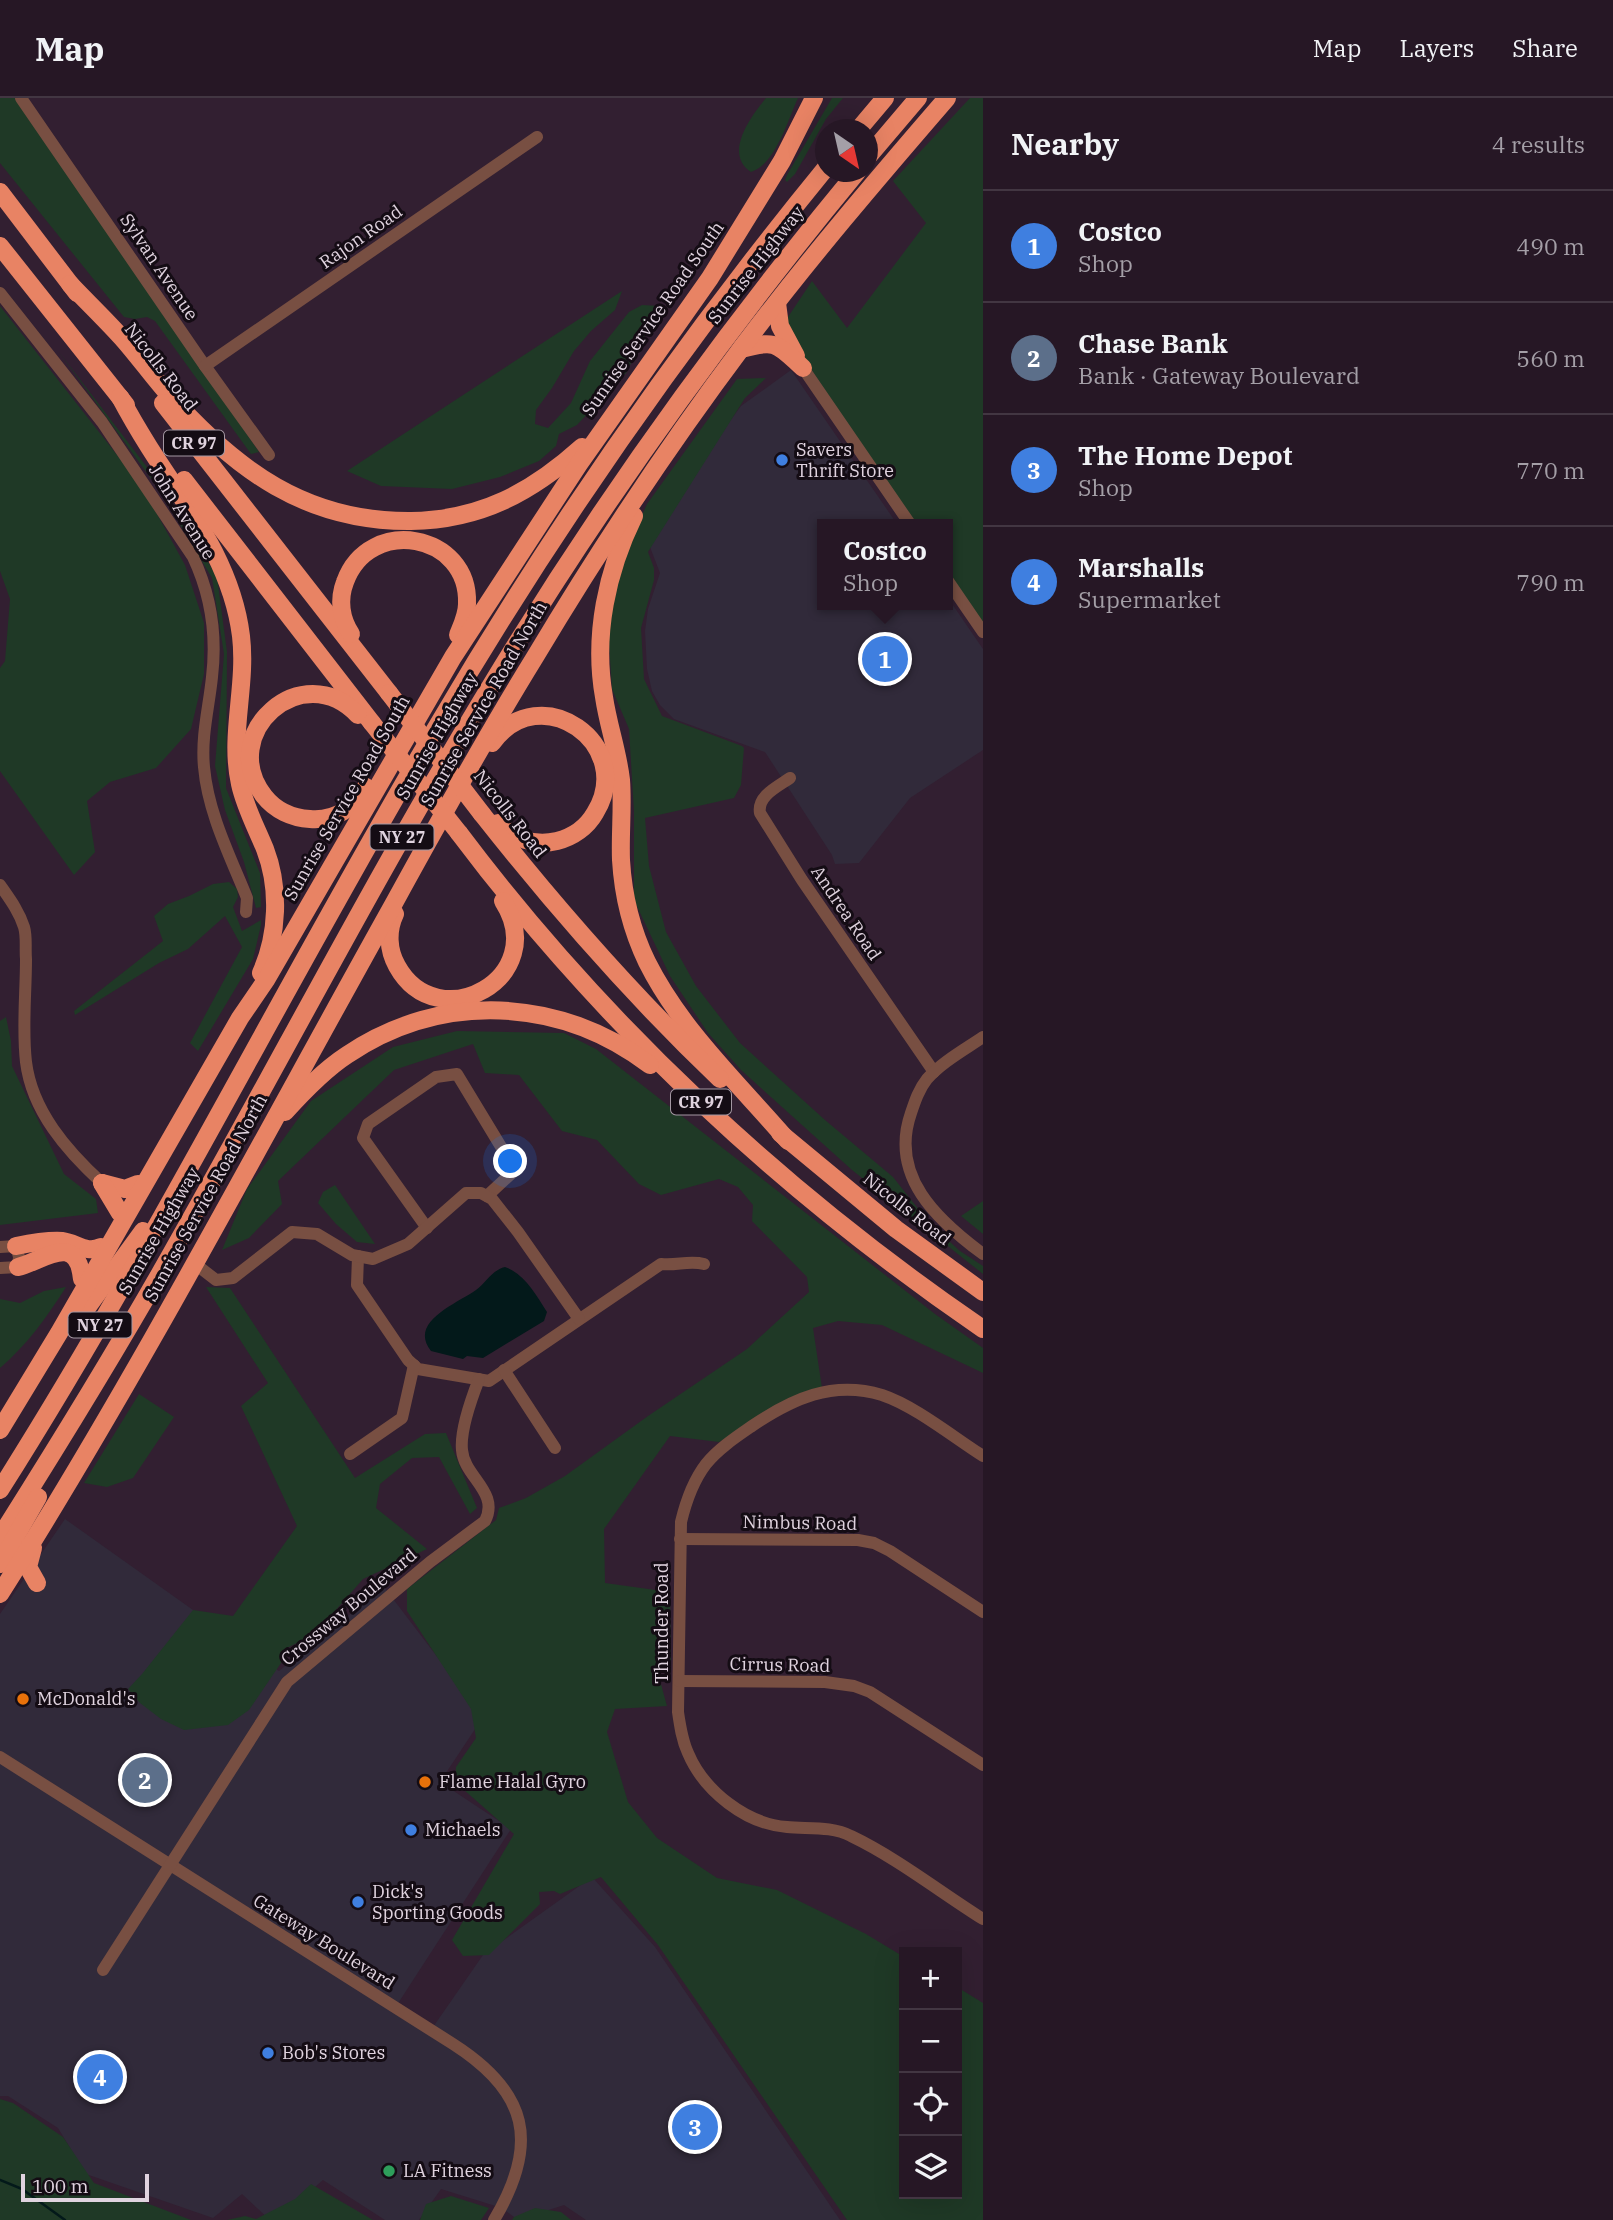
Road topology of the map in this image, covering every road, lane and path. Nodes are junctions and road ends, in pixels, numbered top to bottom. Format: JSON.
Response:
{"nodes":[{"id":1,"x":22,"y":98,"type":"edge"},
{"id":2,"x":814,"y":98,"type":"edge"},
{"id":3,"x":885,"y":98,"type":"edge"},
{"id":4,"x":918,"y":98,"type":"edge"},
{"id":5,"x":947,"y":98,"type":"edge"},
{"id":6,"x":867,"y":119,"type":"edge"},
{"id":7,"x":537,"y":136,"type":"dead end"},
{"id":8,"x":878,"y":145,"type":"edge"},
{"id":9,"x":815,"y":182,"type":"edge"},
{"id":10,"x":849,"y":182,"type":"edge"},
{"id":11,"x":0,"y":192,"type":"edge"},
{"id":12,"x":0,"y":246,"type":"edge"},
{"id":13,"x":70,"y":284,"type":"junction"},
{"id":14,"x":0,"y":293,"type":"edge"},
{"id":15,"x":777,"y":303,"type":"junction"},
{"id":16,"x":741,"y":349,"type":"junction"},
{"id":17,"x":205,"y":366,"type":"junction"},
{"id":18,"x":803,"y":368,"type":"junction"},
{"id":19,"x":709,"y":394,"type":"junction"},
{"id":20,"x":120,"y":397,"type":"junction"},
{"id":21,"x":603,"y":428,"type":"junction"},
{"id":22,"x":269,"y":455,"type":"dead end"},
{"id":23,"x":907,"y":519,"type":"edge"},
{"id":24,"x":953,"y":588,"type":"edge"},
{"id":25,"x":983,"y":632,"type":"edge"},
{"id":26,"x":437,"y":683,"type":"junction"},
{"id":27,"x":389,"y":693,"type":"junction"},
{"id":28,"x":370,"y":725,"type":"junction"},
{"id":29,"x":404,"y":741,"type":"junction"},
{"id":30,"x":790,"y":778,"type":"dead end"},
{"id":31,"x":455,"y":783,"type":"junction"},
{"id":32,"x":485,"y":811,"type":"junction"},
{"id":33,"x":474,"y":853,"type":"junction"},
{"id":34,"x":420,"y":856,"type":"junction"},
{"id":35,"x":0,"y":885,"type":"edge"},
{"id":36,"x":246,"y":912,"type":"dead end"},
{"id":37,"x":240,"y":1018,"type":"junction"},
{"id":38,"x":983,"y":1037,"type":"edge"},
{"id":39,"x":934,"y":1072,"type":"junction"},
{"id":40,"x":186,"y":1111,"type":"junction"},
{"id":41,"x":711,"y":1111,"type":"junction"},
{"id":42,"x":264,"y":1136,"type":"junction"},
{"id":43,"x":788,"y":1141,"type":"junction"},
{"id":44,"x":196,"y":1157,"type":"junction"},
{"id":45,"x":102,"y":1183,"type":"junction"},
{"id":46,"x":138,"y":1184,"type":"junction"},
{"id":47,"x":487,"y":1196,"type":"junction"},
{"id":48,"x":120,"y":1213,"type":"junction"},
{"id":49,"x":427,"y":1228,"type":"junction"},
{"id":50,"x":8,"y":1246,"type":"edge"},
{"id":51,"x":101,"y":1247,"type":"junction"},
{"id":52,"x":983,"y":1254,"type":"edge"},
{"id":53,"x":358,"y":1256,"type":"junction"},
{"id":54,"x":194,"y":1263,"type":"junction"},
{"id":55,"x":704,"y":1264,"type":"dead end"},
{"id":56,"x":9,"y":1267,"type":"edge"},
{"id":57,"x":82,"y":1279,"type":"junction"},
{"id":58,"x":983,"y":1292,"type":"edge"},
{"id":59,"x":579,"y":1319,"type":"junction"},
{"id":60,"x":983,"y":1329,"type":"edge"},
{"id":61,"x":414,"y":1365,"type":"junction"},
{"id":62,"x":504,"y":1370,"type":"junction"},
{"id":63,"x":479,"y":1379,"type":"junction"},
{"id":64,"x":28,"y":1384,"type":"junction"},
{"id":65,"x":89,"y":1394,"type":"junction"},
{"id":66,"x":0,"y":1432,"type":"edge"},
{"id":67,"x":555,"y":1448,"type":"dead end"},
{"id":68,"x":350,"y":1454,"type":"dead end"},
{"id":69,"x":983,"y":1456,"type":"edge"},
{"id":70,"x":0,"y":1490,"type":"edge"},
{"id":71,"x":39,"y":1533,"type":"junction"},
{"id":72,"x":0,"y":1537,"type":"edge"},
{"id":73,"x":680,"y":1539,"type":"junction"},
{"id":74,"x":0,"y":1564,"type":"edge"},
{"id":75,"x":0,"y":1596,"type":"edge"},
{"id":76,"x":983,"y":1612,"type":"edge"},
{"id":77,"x":679,"y":1681,"type":"junction"},
{"id":78,"x":0,"y":1757,"type":"edge"},
{"id":79,"x":983,"y":1765,"type":"edge"},
{"id":80,"x":171,"y":1866,"type":"junction"},
{"id":81,"x":983,"y":1919,"type":"edge"},
{"id":82,"x":103,"y":1970,"type":"dead end"},
{"id":83,"x":494,"y":2220,"type":"edge"}],
"edges":[{"from":1,"to":17,"type":"street","name":"Sylvan Avenue"},
{"from":2,"to":21,"type":"highway","name":"Sunrise Service Road South"},
{"from":3,"to":6,"type":"highway"},
{"from":4,"to":8,"type":"highway"},
{"from":5,"to":15,"type":"highway","name":"Sunrise Service Road North"},
{"from":7,"to":17,"type":"street","name":"Rajon Road"},
{"from":9,"to":44,"type":"highway","name":"Sunrise Highway","number":"NY 27"},
{"from":10,"to":65,"type":"highway","name":"Sunrise Highway","number":"NY 27"},
{"from":11,"to":13,"type":"highway","name":"Nicolls Road","number":"CR 97"},
{"from":12,"to":20,"type":"highway","number":"CR 97"},
{"from":13,"to":21,"type":"highway"},
{"from":13,"to":27,"type":"highway","name":"Nicolls Road","number":"CR 97"},
{"from":14,"to":36,"type":"street","name":"John Avenue"},
{"from":15,"to":16,"type":"highway","name":"Sunrise Service Road North"},
{"from":15,"to":18,"type":"highway"},
{"from":16,"to":18,"type":"highway"},
{"from":16,"to":19,"type":"highway","name":"Sunrise Service Road North"},
{"from":17,"to":22,"type":"street","name":"Sylvan Avenue"},
{"from":18,"to":23,"type":"street"},
{"from":19,"to":31,"type":"highway","name":"Sunrise Service Road North"},
{"from":19,"to":43,"type":"highway"},
{"from":20,"to":28,"type":"highway","number":"CR 97"},
{"from":20,"to":37,"type":"highway"},
{"from":21,"to":26,"type":"highway","name":"Sunrise Service Road South"},
{"from":24,"to":25,"type":"street"},
{"from":26,"to":27,"type":"highway"},
{"from":26,"to":29,"type":"highway","name":"Sunrise Service Road South"},
{"from":27,"to":31,"type":"highway","name":"Nicolls Road","number":"CR 97","bridge":true},
{"from":28,"to":29,"type":"highway"},
{"from":28,"to":33,"type":"highway","number":"CR 97","bridge":true},
{"from":29,"to":37,"type":"highway","name":"Sunrise Service Road South"},
{"from":30,"to":39,"type":"street","name":"Andrea Road"},
{"from":31,"to":32,"type":"highway","bridge":true},
{"from":31,"to":32,"type":"highway"},
{"from":31,"to":34,"type":"highway","name":"Sunrise Service Road North"},
{"from":32,"to":43,"type":"highway","name":"Nicolls Road","number":"CR 97"},
{"from":33,"to":34,"type":"highway"},
{"from":33,"to":41,"type":"highway","number":"CR 97"},
{"from":34,"to":42,"type":"highway","name":"Sunrise Service Road North"},
{"from":35,"to":45,"type":"street"},
{"from":37,"to":40,"type":"highway","name":"Sunrise Service Road South"},
{"from":38,"to":39,"type":"street"},
{"from":39,"to":52,"type":"street"},
{"from":40,"to":46,"type":"highway"},
{"from":40,"to":64,"type":"highway","name":"Sunrise Service Road South"},
{"from":41,"to":42,"type":"highway"},
{"from":41,"to":60,"type":"highway","number":"CR 97"},
{"from":42,"to":54,"type":"highway","name":"Sunrise Service Road North"},
{"from":43,"to":58,"type":"highway","name":"Nicolls Road","number":"CR 97"},
{"from":44,"to":66,"type":"highway"},
{"from":44,"to":70,"type":"highway","name":"Sunrise Highway","number":"NY 27"},
{"from":45,"to":46,"type":"highway"},
{"from":45,"to":48,"type":"highway"},
{"from":46,"to":48,"type":"highway"},
{"from":47,"to":49,"type":"street"},
{"from":47,"to":49,"type":"street"},
{"from":47,"to":59,"type":"street"},
{"from":48,"to":51,"type":"highway"},
{"from":49,"to":53,"type":"street"},
{"from":50,"to":51,"type":"highway"},
{"from":50,"to":56,"type":"street"},
{"from":51,"to":57,"type":"highway"},
{"from":53,"to":54,"type":"street"},
{"from":53,"to":61,"type":"street"},
{"from":54,"to":71,"type":"highway","name":"Sunrise Service Road North"},
{"from":55,"to":59,"type":"street"},
{"from":56,"to":57,"type":"highway"},
{"from":57,"to":64,"type":"highway"},
{"from":59,"to":62,"type":"street"},
{"from":61,"to":63,"type":"street"},
{"from":61,"to":68,"type":"street"},
{"from":62,"to":63,"type":"street"},
{"from":62,"to":67,"type":"street"},
{"from":63,"to":80,"type":"street","name":"Crossway Boulevard"},
{"from":64,"to":66,"type":"highway","name":"Sunrise Service Road South"},
{"from":65,"to":72,"type":"highway","name":"Sunrise Highway","number":"NY 27"},
{"from":65,"to":74,"type":"highway"},
{"from":69,"to":73,"type":"street","name":"Thunder Road"},
{"from":71,"to":75,"type":"highway","name":"Sunrise Service Road North"},
{"from":71,"to":75,"type":"highway"},
{"from":73,"to":76,"type":"street","name":"Nimbus Road"},
{"from":73,"to":77,"type":"street","name":"Thunder Road"},
{"from":77,"to":79,"type":"street","name":"Cirrus Road"},
{"from":77,"to":81,"type":"street","name":"Thunder Road"},
{"from":78,"to":80,"type":"street","name":"Gateway Boulevard"},
{"from":80,"to":82,"type":"street","name":"Crossway Boulevard"},
{"from":80,"to":83,"type":"street","name":"Gateway Boulevard"}]}
